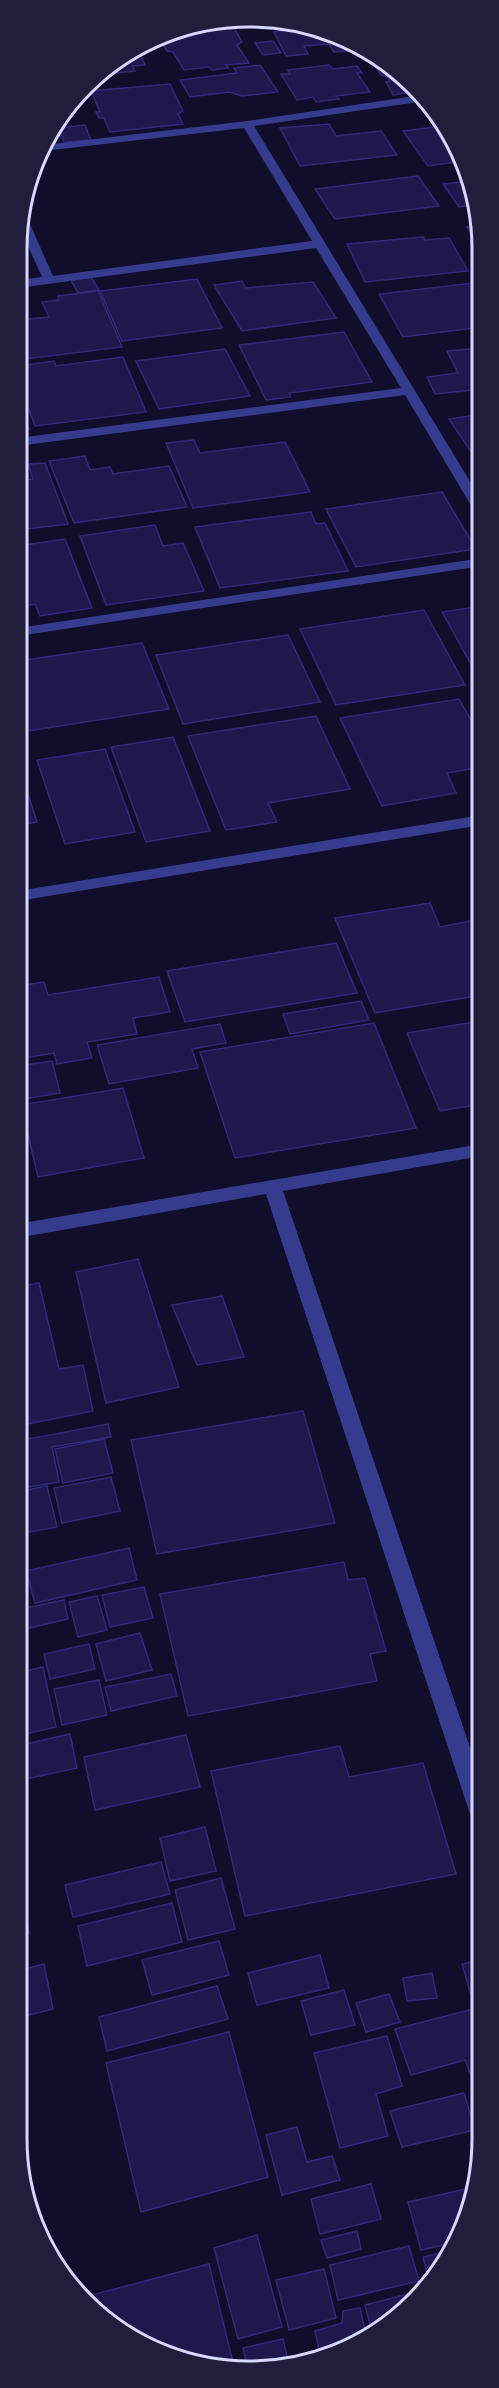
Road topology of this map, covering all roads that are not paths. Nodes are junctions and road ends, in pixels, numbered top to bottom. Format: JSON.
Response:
{"nodes":[{"id":1,"x":414,"y":99,"type":"edge"},
{"id":2,"x":247,"y":123,"type":"junction"},
{"id":3,"x":52,"y":147,"type":"edge"},
{"id":4,"x":27,"y":232,"type":"edge"},
{"id":5,"x":319,"y":244,"type":"junction"},
{"id":6,"x":49,"y":280,"type":"junction"},
{"id":7,"x":27,"y":283,"type":"edge"},
{"id":8,"x":410,"y":391,"type":"junction"},
{"id":9,"x":27,"y":441,"type":"edge"},
{"id":10,"x":472,"y":495,"type":"edge"},
{"id":11,"x":472,"y":564,"type":"edge"},
{"id":12,"x":27,"y":631,"type":"edge"},
{"id":13,"x":472,"y":822,"type":"edge"},
{"id":14,"x":27,"y":895,"type":"edge"},
{"id":15,"x":472,"y":1152,"type":"edge"},
{"id":16,"x":273,"y":1187,"type":"junction"},
{"id":17,"x":27,"y":1229,"type":"edge"},
{"id":18,"x":472,"y":1787,"type":"edge"}],
"edges":[{"from":1,"to":2,"type":"street"},
{"from":2,"to":3,"type":"street"},
{"from":2,"to":5,"type":"street"},
{"from":4,"to":6,"type":"street"},
{"from":5,"to":6,"type":"street"},
{"from":5,"to":8,"type":"street"},
{"from":6,"to":7,"type":"street"},
{"from":8,"to":9,"type":"street"},
{"from":8,"to":10,"type":"street"},
{"from":11,"to":12,"type":"street"},
{"from":13,"to":14,"type":"street"},
{"from":15,"to":16,"type":"street"},
{"from":16,"to":17,"type":"street"},
{"from":16,"to":18,"type":"street"}]}
